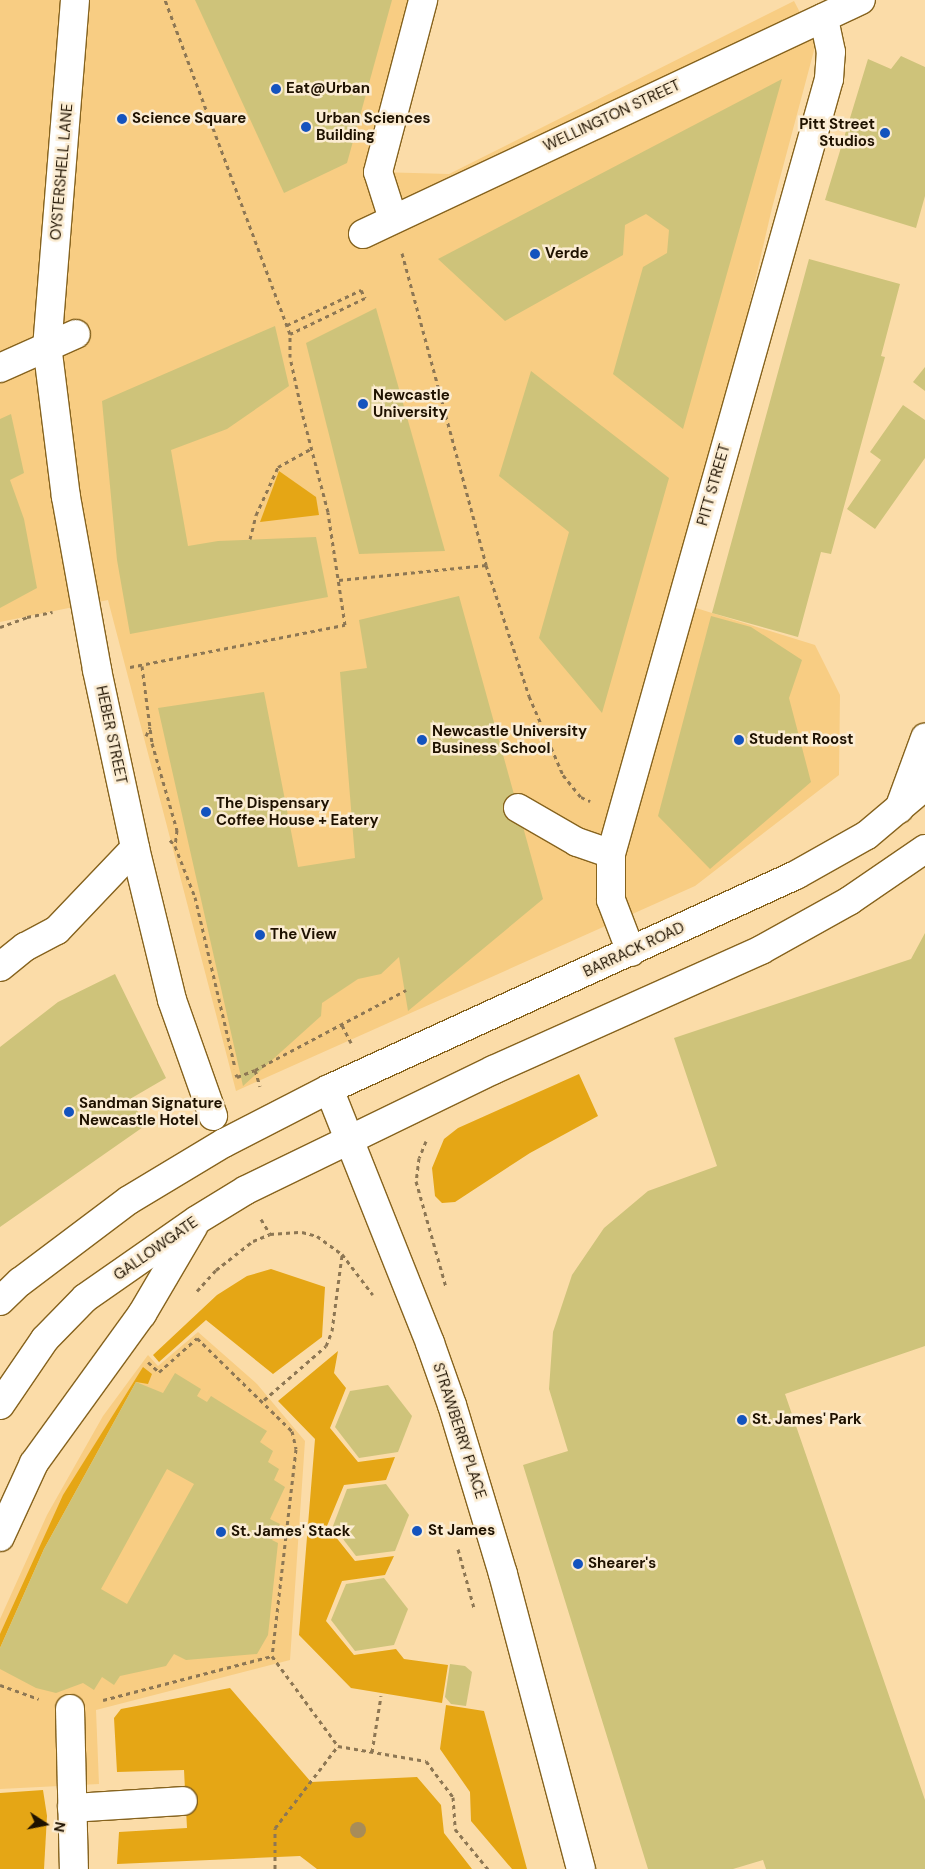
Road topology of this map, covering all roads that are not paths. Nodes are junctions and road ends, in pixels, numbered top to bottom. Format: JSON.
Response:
{"nodes":[{"id":1,"x":75,"y":0,"type":"edge"},
{"id":2,"x":423,"y":0,"type":"edge"},
{"id":3,"x":862,"y":0,"type":"edge"},
{"id":4,"x":824,"y":18,"type":"junction"},
{"id":5,"x":393,"y":219,"type":"junction"},
{"id":6,"x":363,"y":234,"type":"dead end"},
{"id":7,"x":76,"y":334,"type":"dead end"},
{"id":8,"x":47,"y":345,"type":"junction"},
{"id":9,"x":0,"y":368,"type":"edge"},
{"id":10,"x":925,"y":738,"type":"edge"},
{"id":11,"x":925,"y":786,"type":"edge"},
{"id":12,"x":518,"y":808,"type":"dead end"},
{"id":13,"x":899,"y":809,"type":"junction"},
{"id":14,"x":135,"y":848,"type":"junction"},
{"id":15,"x":925,"y":849,"type":"edge"},
{"id":16,"x":611,"y":854,"type":"junction"},
{"id":17,"x":630,"y":952,"type":"junction"},
{"id":18,"x":0,"y":967,"type":"edge"},
{"id":19,"x":329,"y":1089,"type":"junction"},
{"id":20,"x":213,"y":1116,"type":"dead end"},
{"id":21,"x":349,"y":1139,"type":"junction"},
{"id":22,"x":197,"y":1220,"type":"junction"},
{"id":23,"x":10,"y":1286,"type":"edge"},
{"id":24,"x":0,"y":1300,"type":"edge"},
{"id":25,"x":3,"y":1397,"type":"edge"},
{"id":26,"x":0,"y":1537,"type":"edge"},
{"id":27,"x":70,"y":1709,"type":"road end"},
{"id":28,"x":183,"y":1801,"type":"dead end"},
{"id":29,"x":72,"y":1808,"type":"junction"},
{"id":30,"x":74,"y":1869,"type":"edge"},
{"id":31,"x":581,"y":1869,"type":"edge"}],
"edges":[{"from":1,"to":8,"type":"street","name":"OYSTERSHELL LANE"},
{"from":2,"to":5,"type":"street"},
{"from":3,"to":4,"type":"street","name":"WELLINGTON STREET"},
{"from":4,"to":5,"type":"street","name":"WELLINGTON STREET"},
{"from":4,"to":16,"type":"street","name":"PITT STREET"},
{"from":5,"to":6,"type":"street","name":"WELLINGTON STREET"},
{"from":7,"to":8,"type":"street"},
{"from":8,"to":9,"type":"street"},
{"from":8,"to":14,"type":"street","name":"HEBER STREET"},
{"from":10,"to":13,"type":"street"},
{"from":11,"to":13,"type":"street","name":"BARRACK ROAD"},
{"from":12,"to":16,"type":"street"},
{"from":13,"to":17,"type":"street","name":"BARRACK ROAD"},
{"from":14,"to":18,"type":"street"},
{"from":14,"to":20,"type":"street","name":"HEBER STREET"},
{"from":15,"to":21,"type":"street","name":"GALLOWGATE"},
{"from":16,"to":17,"type":"street","name":"PITT STREET"},
{"from":17,"to":19,"type":"street","name":"BARRACK ROAD"},
{"from":19,"to":21,"type":"street","name":"STRAWBERRY PLACE"},
{"from":19,"to":23,"type":"street"},
{"from":21,"to":22,"type":"street","name":"GALLOWGATE"},
{"from":21,"to":31,"type":"street","name":"STRAWBERRY PLACE"},
{"from":22,"to":25,"type":"street","name":"GALLOWGATE"},
{"from":22,"to":26,"type":"street"},
{"from":23,"to":24,"type":"street"},
{"from":27,"to":29,"type":"street"},
{"from":28,"to":29,"type":"street"},
{"from":29,"to":30,"type":"street"}]}
